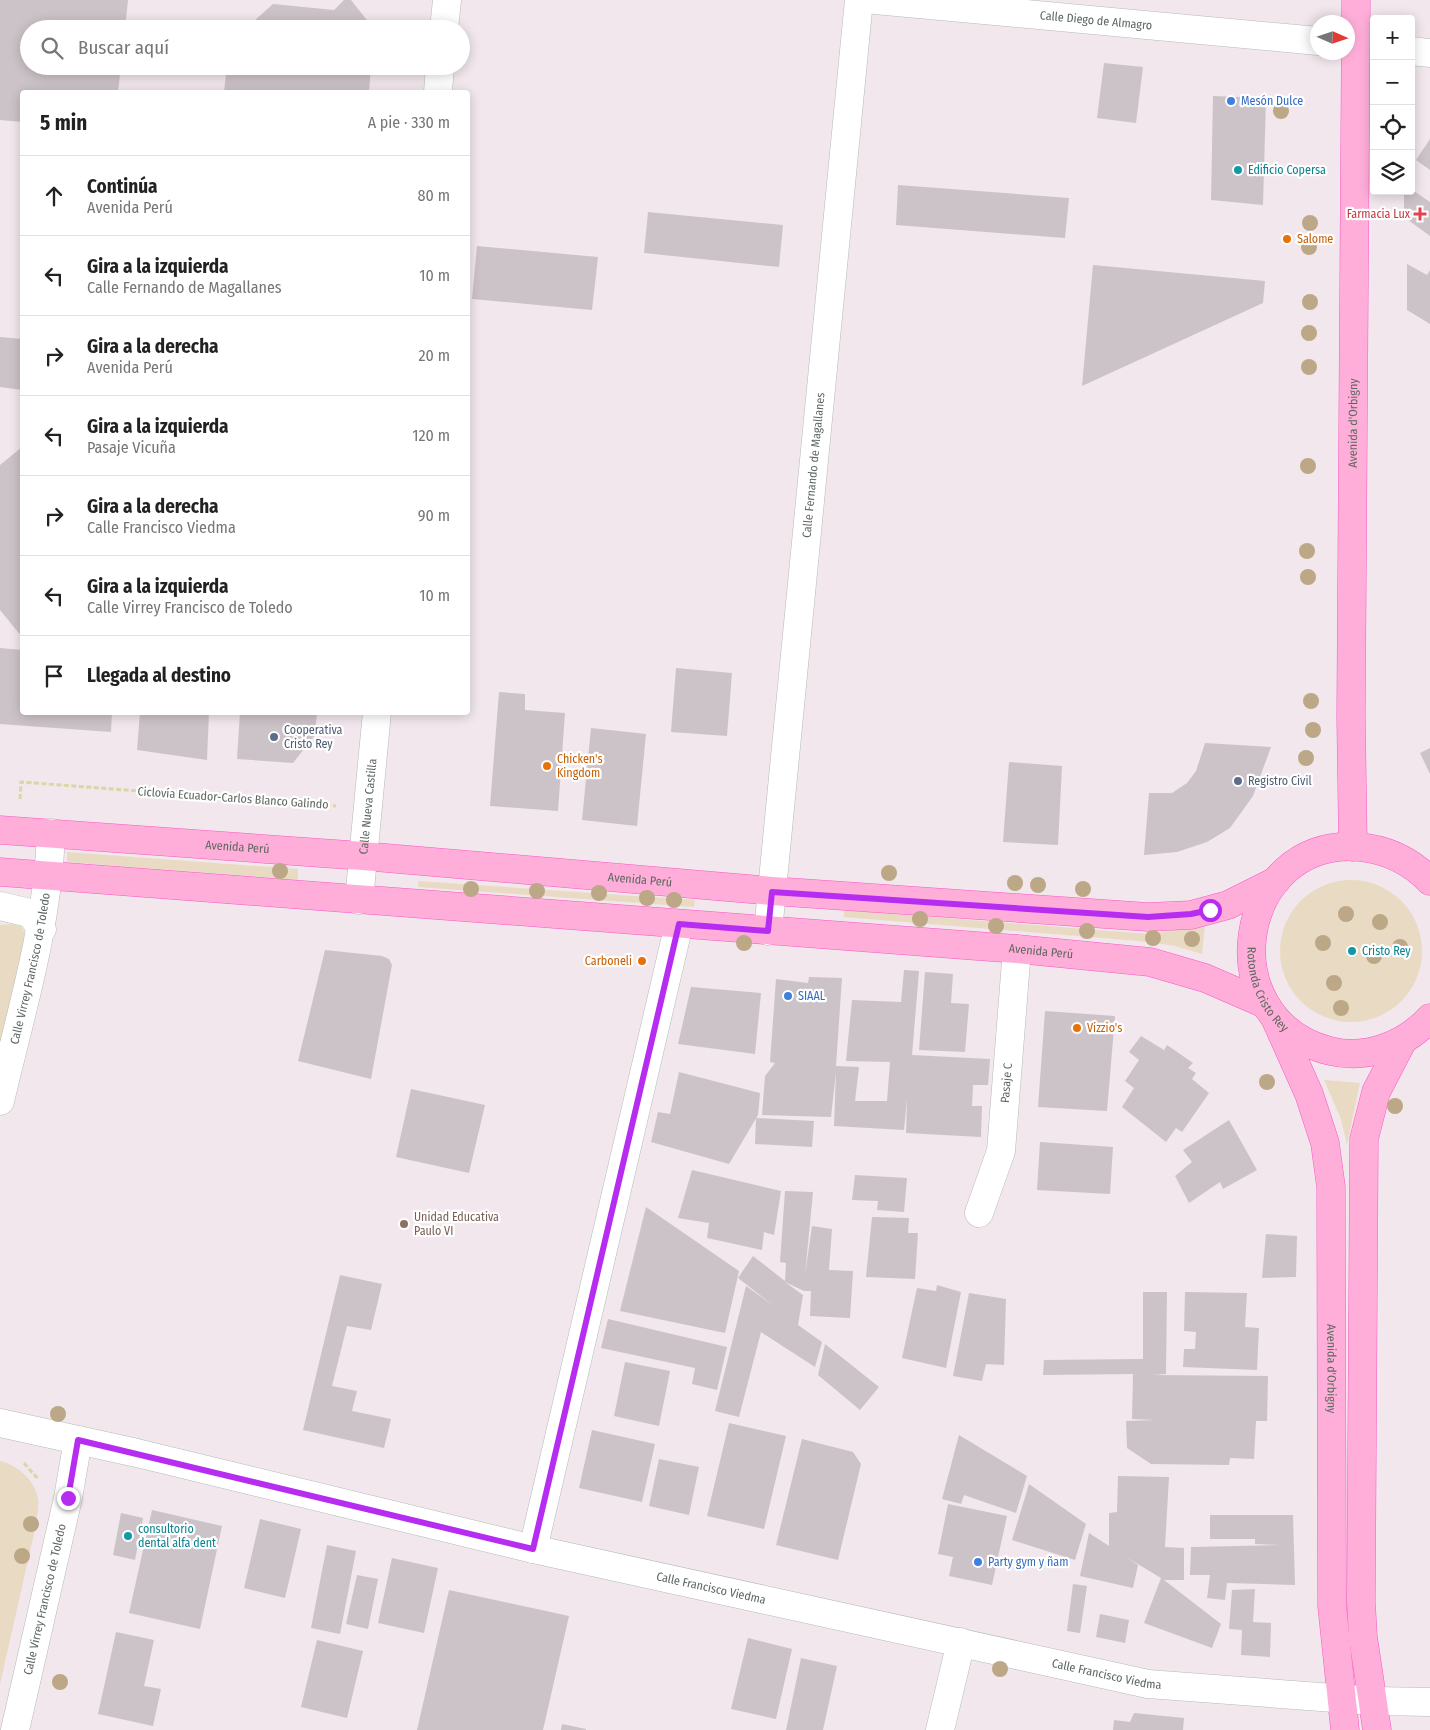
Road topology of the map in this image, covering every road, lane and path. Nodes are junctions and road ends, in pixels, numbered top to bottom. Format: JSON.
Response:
{"nodes":[{"id":1,"x":447,"y":0,"type":"edge"},
{"id":2,"x":859,"y":0,"type":"edge"},
{"id":3,"x":875,"y":0,"type":"edge"},
{"id":4,"x":1356,"y":0,"type":"edge"},
{"id":5,"x":445,"y":20,"type":"edge"},
{"id":6,"x":1310,"y":40,"type":"edge"},
{"id":7,"x":1359,"y":45,"type":"edge"},
{"id":8,"x":1415,"y":51,"type":"edge"},
{"id":9,"x":1430,"y":53,"type":"edge"},
{"id":10,"x":439,"y":75,"type":"edge"},
{"id":11,"x":438,"y":90,"type":"edge"},
{"id":12,"x":377,"y":715,"type":"edge"},
{"id":13,"x":21,"y":782,"type":"dead end"},
{"id":14,"x":340,"y":806,"type":"dead end"},
{"id":15,"x":0,"y":830,"type":"edge"},
{"id":16,"x":51,"y":834,"type":"junction"},
{"id":17,"x":1353,"y":846,"type":"junction"},
{"id":18,"x":363,"y":856,"type":"junction"},
{"id":19,"x":0,"y":872,"type":"edge"},
{"id":20,"x":50,"y":876,"type":"junction"},
{"id":21,"x":1276,"y":881,"type":"junction"},
{"id":22,"x":1430,"y":881,"type":"edge"},
{"id":23,"x":772,"y":892,"type":"junction"},
{"id":24,"x":359,"y":900,"type":"junction"},
{"id":25,"x":0,"y":906,"type":"edge"},
{"id":26,"x":679,"y":924,"type":"junction"},
{"id":27,"x":42,"y":929,"type":"junction"},
{"id":28,"x":768,"y":931,"type":"junction"},
{"id":29,"x":1017,"y":949,"type":"junction"},
{"id":30,"x":1270,"y":1011,"type":"junction"},
{"id":31,"x":1430,"y":1018,"type":"edge"},
{"id":32,"x":1403,"y":1040,"type":"junction"},
{"id":33,"x":0,"y":1101,"type":"edge"},
{"id":34,"x":979,"y":1213,"type":"dead end"},
{"id":35,"x":0,"y":1423,"type":"edge"},
{"id":36,"x":78,"y":1440,"type":"junction"},
{"id":37,"x":533,"y":1549,"type":"junction"},
{"id":38,"x":961,"y":1642,"type":"junction"},
{"id":39,"x":1341,"y":1697,"type":"junction"},
{"id":40,"x":1374,"y":1701,"type":"junction"},
{"id":41,"x":1430,"y":1702,"type":"edge"},
{"id":42,"x":16,"y":1730,"type":"edge"},
{"id":43,"x":940,"y":1730,"type":"edge"},
{"id":44,"x":1345,"y":1730,"type":"edge"},
{"id":45,"x":1377,"y":1730,"type":"edge"}],
"edges":[{"from":1,"to":5,"type":"street"},
{"from":2,"to":23,"type":"street","name":"Calle Fernando de Magallanes"},
{"from":3,"to":6,"type":"street","name":"Calle Diego de Almagro"},
{"from":4,"to":7,"type":"main road","name":"Avenida d'Orbigny"},
{"from":7,"to":17,"type":"main road","name":"Avenida d'Orbigny"},
{"from":8,"to":9,"type":"street"},
{"from":10,"to":11,"type":"street"},
{"from":12,"to":18,"type":"street","name":"Calle Nueva Castilla"},
{"from":13,"to":14,"type":"path","name":"Ciclovía Ecuador-Carlos Blanco Galindo"},
{"from":15,"to":16,"type":"main road","name":"Avenida Perú"},
{"from":16,"to":18,"type":"main road","name":"Avenida Perú"},
{"from":16,"to":20,"type":"street","name":"Calle Virrey Francisco de Toledo"},
{"from":17,"to":21,"type":"main road","name":"Rotonda Cristo Rey"},
{"from":17,"to":22,"type":"main road","name":"Rotonda Cristo Rey"},
{"from":18,"to":23,"type":"main road","name":"Avenida Perú"},
{"from":18,"to":24,"type":"street","name":"Calle Nueva Castilla"},
{"from":19,"to":20,"type":"main road","name":"Avenida Perú"},
{"from":20,"to":24,"type":"main road","name":"Avenida Perú"},
{"from":20,"to":27,"type":"street","name":"Calle Virrey Francisco de Toledo"},
{"from":21,"to":23,"type":"main road","name":"Avenida Perú"},
{"from":21,"to":30,"type":"main road","name":"Rotonda Cristo Rey"},
{"from":23,"to":28,"type":"street","name":"Calle Fernando de Magallanes"},
{"from":24,"to":26,"type":"main road","name":"Avenida Perú"},
{"from":25,"to":27,"type":"street"},
{"from":26,"to":28,"type":"main road","name":"Avenida Perú"},
{"from":26,"to":37,"type":"street"},
{"from":27,"to":33,"type":"street","name":"Calle Virrey Francisco de Toledo"},
{"from":28,"to":29,"type":"main road","name":"Avenida Perú"},
{"from":29,"to":30,"type":"main road","name":"Avenida Perú"},
{"from":29,"to":34,"type":"street","name":"Pasaje C"},
{"from":30,"to":32,"type":"main road","name":"Rotonda Cristo Rey"},
{"from":30,"to":39,"type":"main road","name":"Avenida d'Orbigny"},
{"from":31,"to":32,"type":"main road","name":"Rotonda Cristo Rey"},
{"from":32,"to":40,"type":"main road"},
{"from":35,"to":36,"type":"street","name":"Calle Francisco Viedma"},
{"from":36,"to":37,"type":"street","name":"Calle Francisco Viedma"},
{"from":36,"to":42,"type":"street","name":"Calle Virrey Francisco de Toledo"},
{"from":37,"to":38,"type":"street","name":"Calle Francisco Viedma"},
{"from":38,"to":39,"type":"street","name":"Calle Francisco Viedma"},
{"from":38,"to":43,"type":"street"},
{"from":39,"to":40,"type":"street","name":"Calle Francisco Viedma"},
{"from":39,"to":44,"type":"main road","name":"Avenida d'Orbigny"},
{"from":40,"to":41,"type":"street","name":"Calle Francisco Viedma"},
{"from":40,"to":45,"type":"main road"}]}
